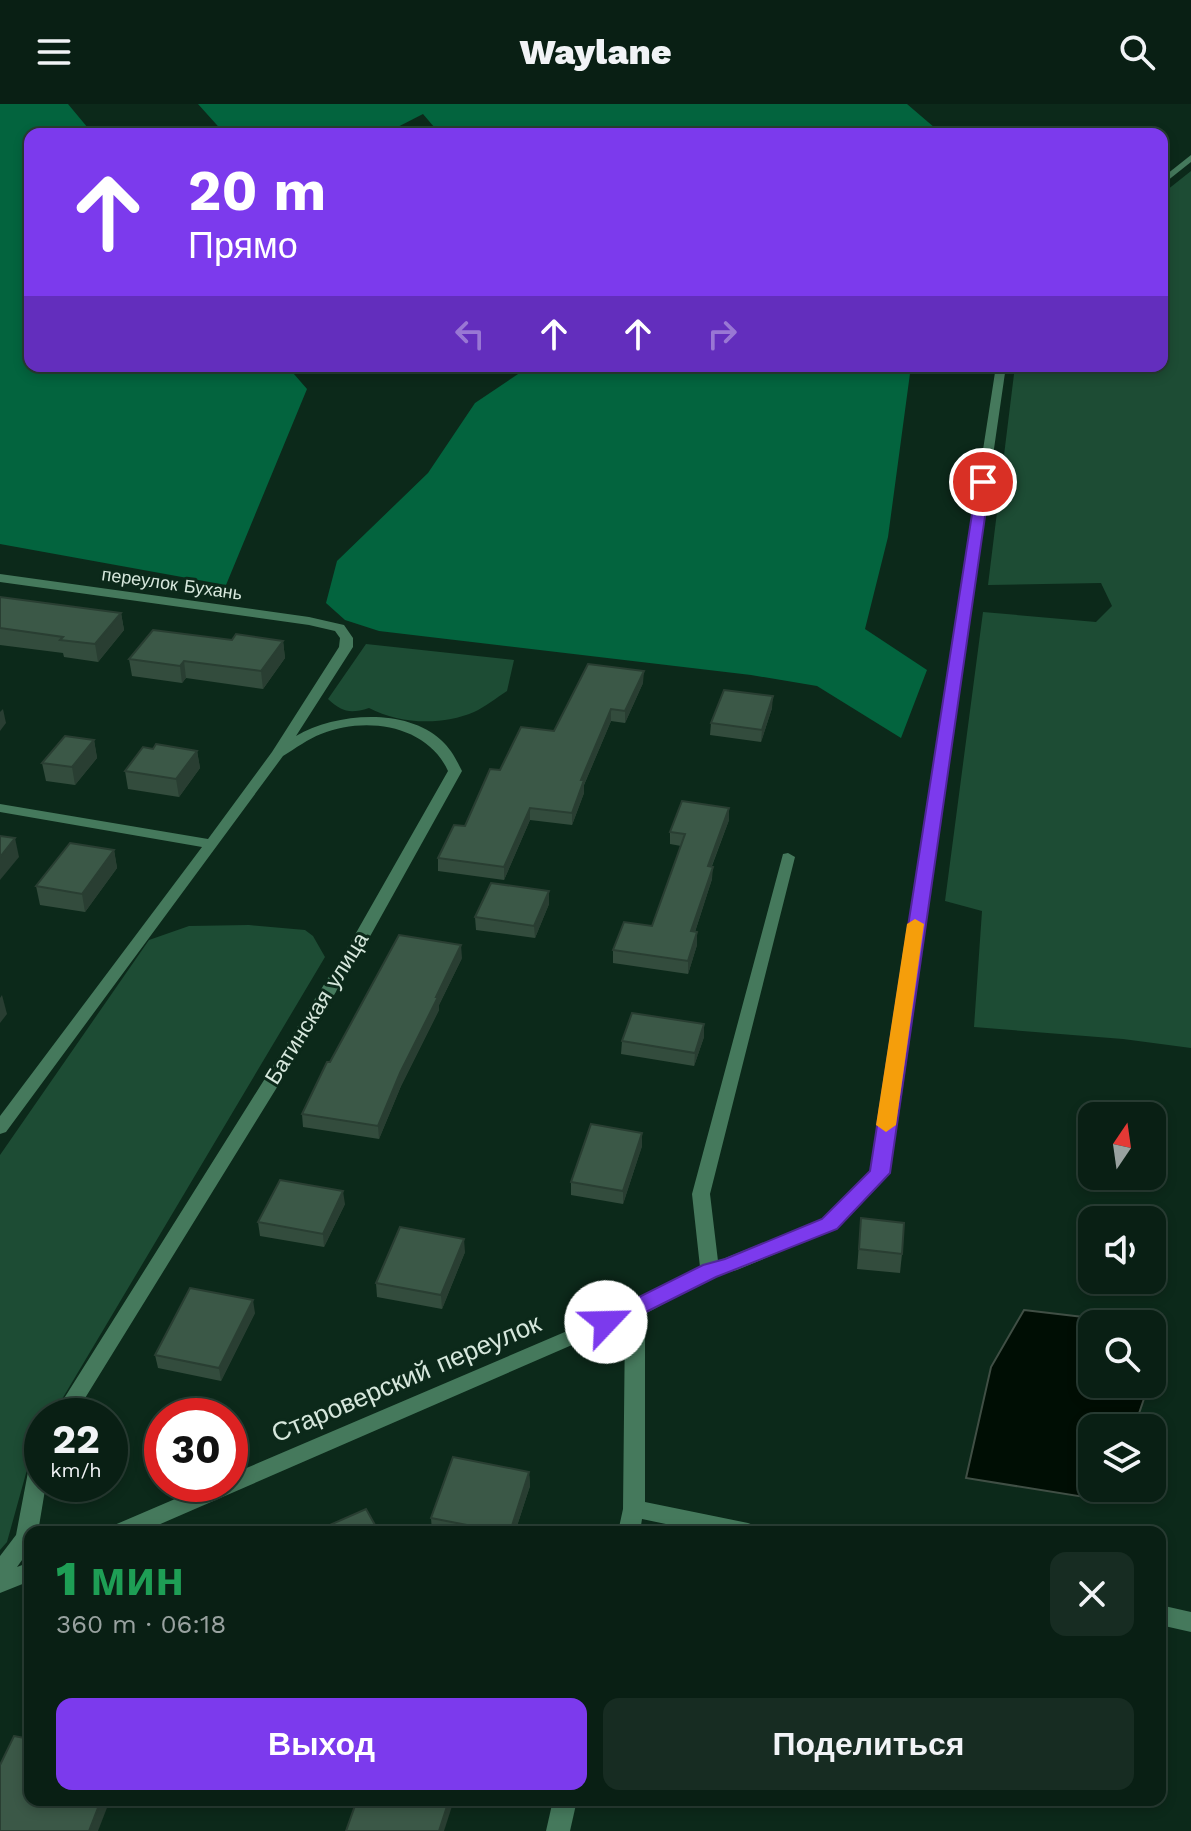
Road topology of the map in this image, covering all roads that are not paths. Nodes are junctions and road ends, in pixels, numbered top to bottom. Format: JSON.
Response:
{"nodes":[{"id":1,"x":1191,"y":158,"type":"edge"},
{"id":2,"x":1168,"y":177,"type":"edge"},
{"id":3,"x":1000,"y":372,"type":"edge"},
{"id":4,"x":0,"y":578,"type":"edge"},
{"id":5,"x":339,"y":628,"type":"joint"},
{"id":6,"x":278,"y":753,"type":"junction"},
{"id":7,"x":0,"y":808,"type":"edge"},
{"id":8,"x":212,"y":844,"type":"junction"},
{"id":9,"x":788,"y":857,"type":"dead end"},
{"id":10,"x":1,"y":1125,"type":"edge"},
{"id":11,"x":710,"y":1270,"type":"junction"},
{"id":12,"x":635,"y":1310,"type":"junction"},
{"id":13,"x":74,"y":1398,"type":"edge"},
{"id":14,"x":33,"y":1502,"type":"edge"},
{"id":15,"x":634,"y":1509,"type":"junction"},
{"id":16,"x":28,"y":1526,"type":"edge"},
{"id":17,"x":134,"y":1526,"type":"edge"},
{"id":18,"x":630,"y":1526,"type":"edge"},
{"id":19,"x":718,"y":1526,"type":"edge"},
{"id":20,"x":24,"y":1541,"type":"edge"},
{"id":21,"x":0,"y":1573,"type":"edge"},
{"id":22,"x":24,"y":1574,"type":"edge"},
{"id":23,"x":0,"y":1584,"type":"edge"},
{"id":24,"x":1166,"y":1616,"type":"edge"},
{"id":25,"x":1191,"y":1622,"type":"edge"},
{"id":26,"x":564,"y":1806,"type":"edge"},
{"id":27,"x":558,"y":1831,"type":"edge"}],
"edges":[{"from":1,"to":2,"type":"street"},
{"from":3,"to":11,"type":"street","name":"Староверский переулок"},
{"from":4,"to":5,"type":"street","name":"переулок Бухань"},
{"from":5,"to":6,"type":"street","name":"Батинская улица"},
{"from":6,"to":8,"type":"street","name":"Батинская улица"},
{"from":6,"to":13,"type":"street","name":"Батинская улица"},
{"from":7,"to":8,"type":"street"},
{"from":8,"to":10,"type":"street","name":"Батинская улица"},
{"from":9,"to":11,"type":"street"},
{"from":11,"to":12,"type":"street","name":"Староверский переулок"},
{"from":12,"to":15,"type":"street"},
{"from":12,"to":17,"type":"street","name":"Староверский переулок"},
{"from":14,"to":16,"type":"street"},
{"from":15,"to":18,"type":"street"},
{"from":15,"to":19,"type":"street"},
{"from":20,"to":21,"type":"street"},
{"from":22,"to":23,"type":"street"},
{"from":24,"to":25,"type":"street"},
{"from":26,"to":27,"type":"street"}]}
